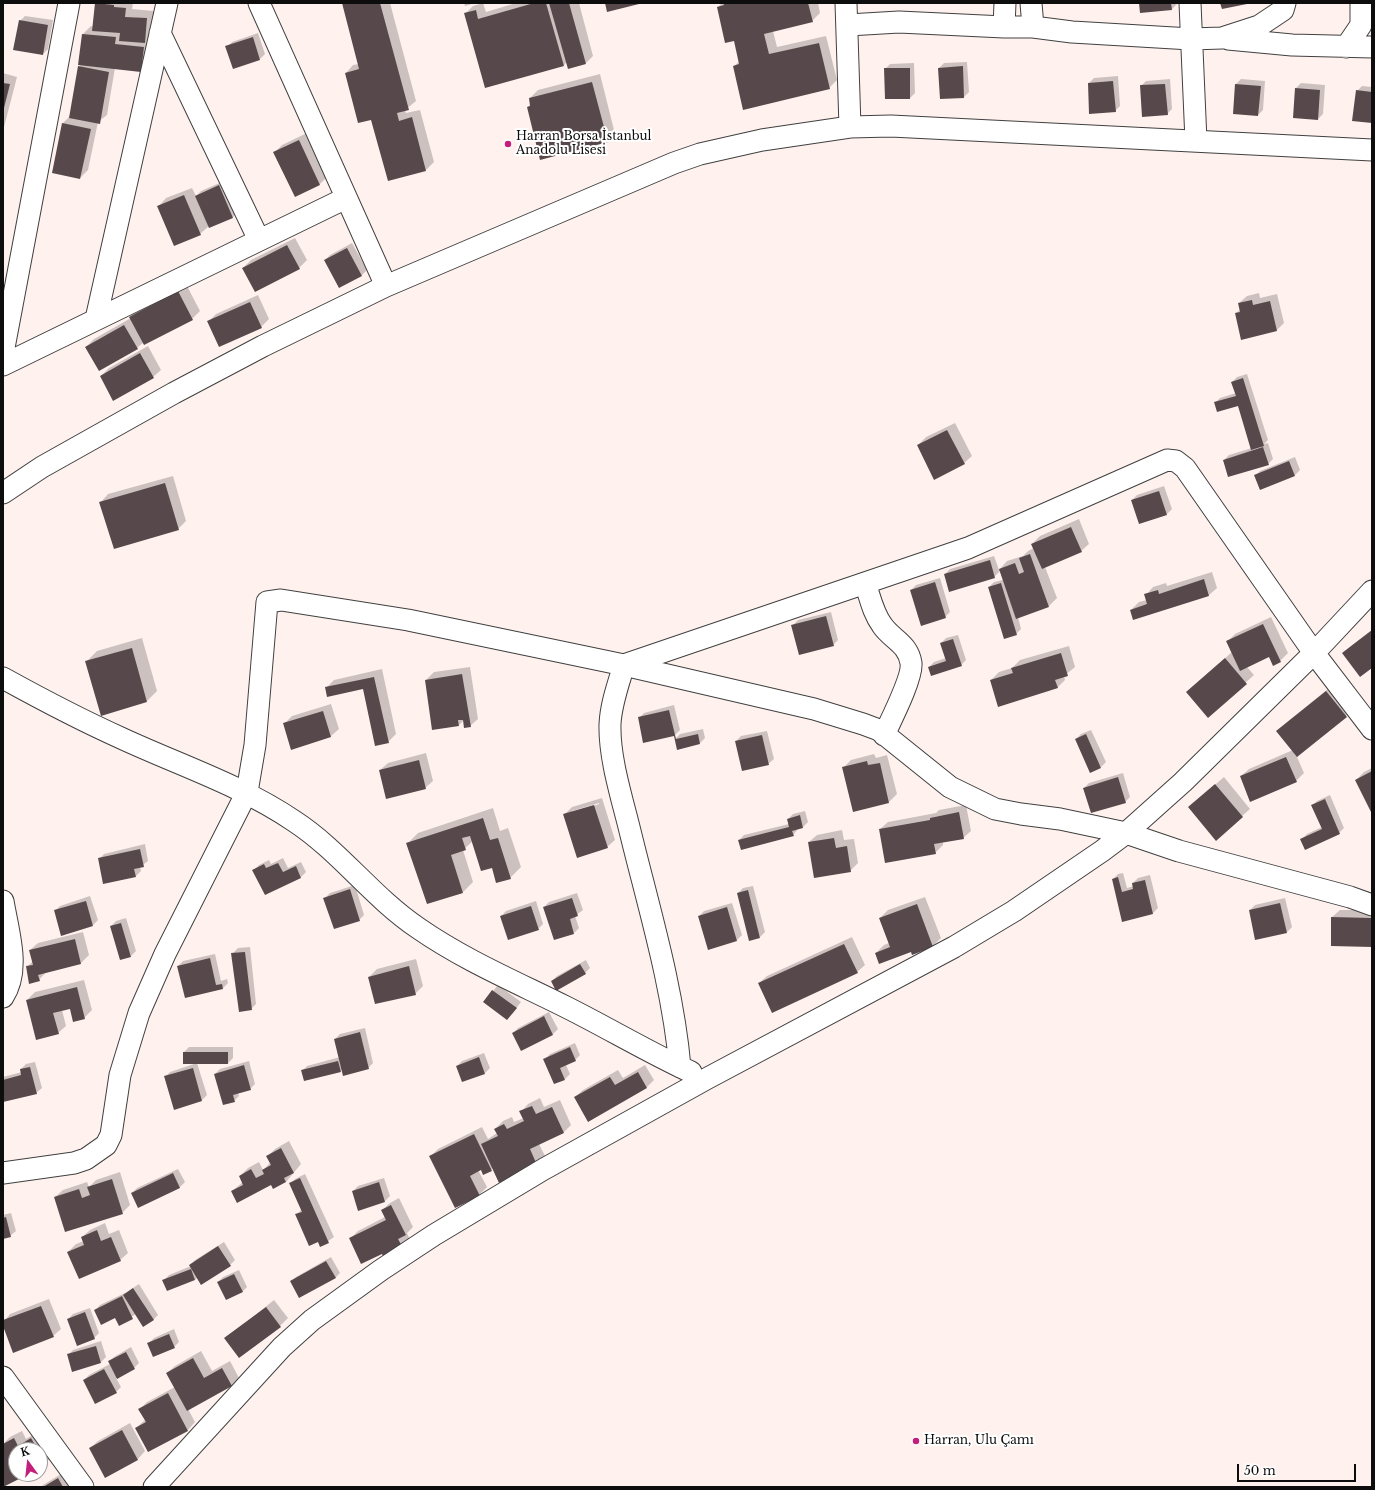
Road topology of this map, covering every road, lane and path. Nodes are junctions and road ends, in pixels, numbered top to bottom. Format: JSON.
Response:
{"nodes":[{"id":1,"x":69,"y":3,"type":"edge"},
{"id":2,"x":167,"y":3,"type":"edge"},
{"id":3,"x":259,"y":3,"type":"edge"},
{"id":4,"x":846,"y":3,"type":"edge"},
{"id":5,"x":1005,"y":3,"type":"edge"},
{"id":6,"x":1031,"y":3,"type":"edge"},
{"id":7,"x":1190,"y":3,"type":"edge"},
{"id":8,"x":1284,"y":3,"type":"edge"},
{"id":9,"x":1361,"y":3,"type":"edge"},
{"id":10,"x":848,"y":25,"type":"junction"},
{"id":11,"x":1004,"y":27,"type":"junction"},
{"id":12,"x":1033,"y":27,"type":"junction"},
{"id":13,"x":160,"y":33,"type":"junction"},
{"id":14,"x":1222,"y":38,"type":"junction"},
{"id":15,"x":1191,"y":39,"type":"junction"},
{"id":16,"x":1346,"y":47,"type":"junction"},
{"id":17,"x":1372,"y":47,"type":"edge"},
{"id":18,"x":850,"y":127,"type":"junction"},
{"id":19,"x":1196,"y":141,"type":"junction"},
{"id":20,"x":1372,"y":150,"type":"edge"},
{"id":21,"x":346,"y":198,"type":"junction"},
{"id":22,"x":259,"y":240,"type":"junction"},
{"id":23,"x":11,"y":268,"type":"edge"},
{"id":24,"x":386,"y":286,"type":"junction"},
{"id":25,"x":96,"y":319,"type":"junction"},
{"id":26,"x":3,"y":353,"type":"edge"},
{"id":27,"x":3,"y":365,"type":"edge"},
{"id":28,"x":3,"y":494,"type":"edge"},
{"id":29,"x":865,"y":583,"type":"junction"},
{"id":30,"x":1372,"y":591,"type":"edge"},
{"id":31,"x":1314,"y":653,"type":"junction"},
{"id":32,"x":624,"y":665,"type":"junction"},
{"id":33,"x":3,"y":678,"type":"edge"},
{"id":34,"x":1372,"y":729,"type":"edge"},
{"id":35,"x":884,"y":735,"type":"junction"},
{"id":36,"x":247,"y":792,"type":"junction"},
{"id":37,"x":1126,"y":833,"type":"junction"},
{"id":38,"x":3,"y":901,"type":"edge"},
{"id":39,"x":1372,"y":905,"type":"edge"},
{"id":40,"x":3,"y":997,"type":"edge"},
{"id":41,"x":680,"y":1067,"type":"junction"},
{"id":42,"x":706,"y":1079,"type":"junction"},
{"id":43,"x":3,"y":1173,"type":"edge"},
{"id":44,"x":3,"y":1377,"type":"edge"},
{"id":45,"x":83,"y":1487,"type":"edge"},
{"id":46,"x":154,"y":1487,"type":"edge"}],
"edges":[{"from":1,"to":23,"type":"street"},
{"from":2,"to":13,"type":"street"},
{"from":3,"to":21,"type":"street"},
{"from":4,"to":10,"type":"street"},
{"from":5,"to":11,"type":"street"},
{"from":6,"to":12,"type":"street"},
{"from":7,"to":15,"type":"street"},
{"from":8,"to":14,"type":"street"},
{"from":9,"to":16,"type":"street"},
{"from":10,"to":11,"type":"street"},
{"from":10,"to":18,"type":"street"},
{"from":11,"to":12,"type":"street"},
{"from":12,"to":15,"type":"street"},
{"from":13,"to":22,"type":"street"},
{"from":13,"to":25,"type":"street"},
{"from":14,"to":15,"type":"street"},
{"from":14,"to":16,"type":"street"},
{"from":15,"to":19,"type":"street"},
{"from":16,"to":17,"type":"street"},
{"from":18,"to":19,"type":"street"},
{"from":18,"to":24,"type":"street"},
{"from":19,"to":20,"type":"street"},
{"from":21,"to":22,"type":"street"},
{"from":21,"to":24,"type":"street"},
{"from":22,"to":25,"type":"street"},
{"from":23,"to":26,"type":"street"},
{"from":24,"to":28,"type":"street"},
{"from":25,"to":27,"type":"street"},
{"from":29,"to":31,"type":"street"},
{"from":29,"to":32,"type":"street"},
{"from":29,"to":35,"type":"street"},
{"from":30,"to":31,"type":"street"},
{"from":31,"to":34,"type":"street"},
{"from":31,"to":37,"type":"street"},
{"from":32,"to":35,"type":"street"},
{"from":32,"to":36,"type":"street"},
{"from":32,"to":41,"type":"street"},
{"from":33,"to":36,"type":"street"},
{"from":35,"to":37,"type":"street"},
{"from":36,"to":41,"type":"street"},
{"from":36,"to":43,"type":"street"},
{"from":37,"to":39,"type":"street"},
{"from":37,"to":42,"type":"street"},
{"from":38,"to":40,"type":"street"},
{"from":41,"to":42,"type":"street"},
{"from":42,"to":46,"type":"street"},
{"from":44,"to":45,"type":"street"}]}
